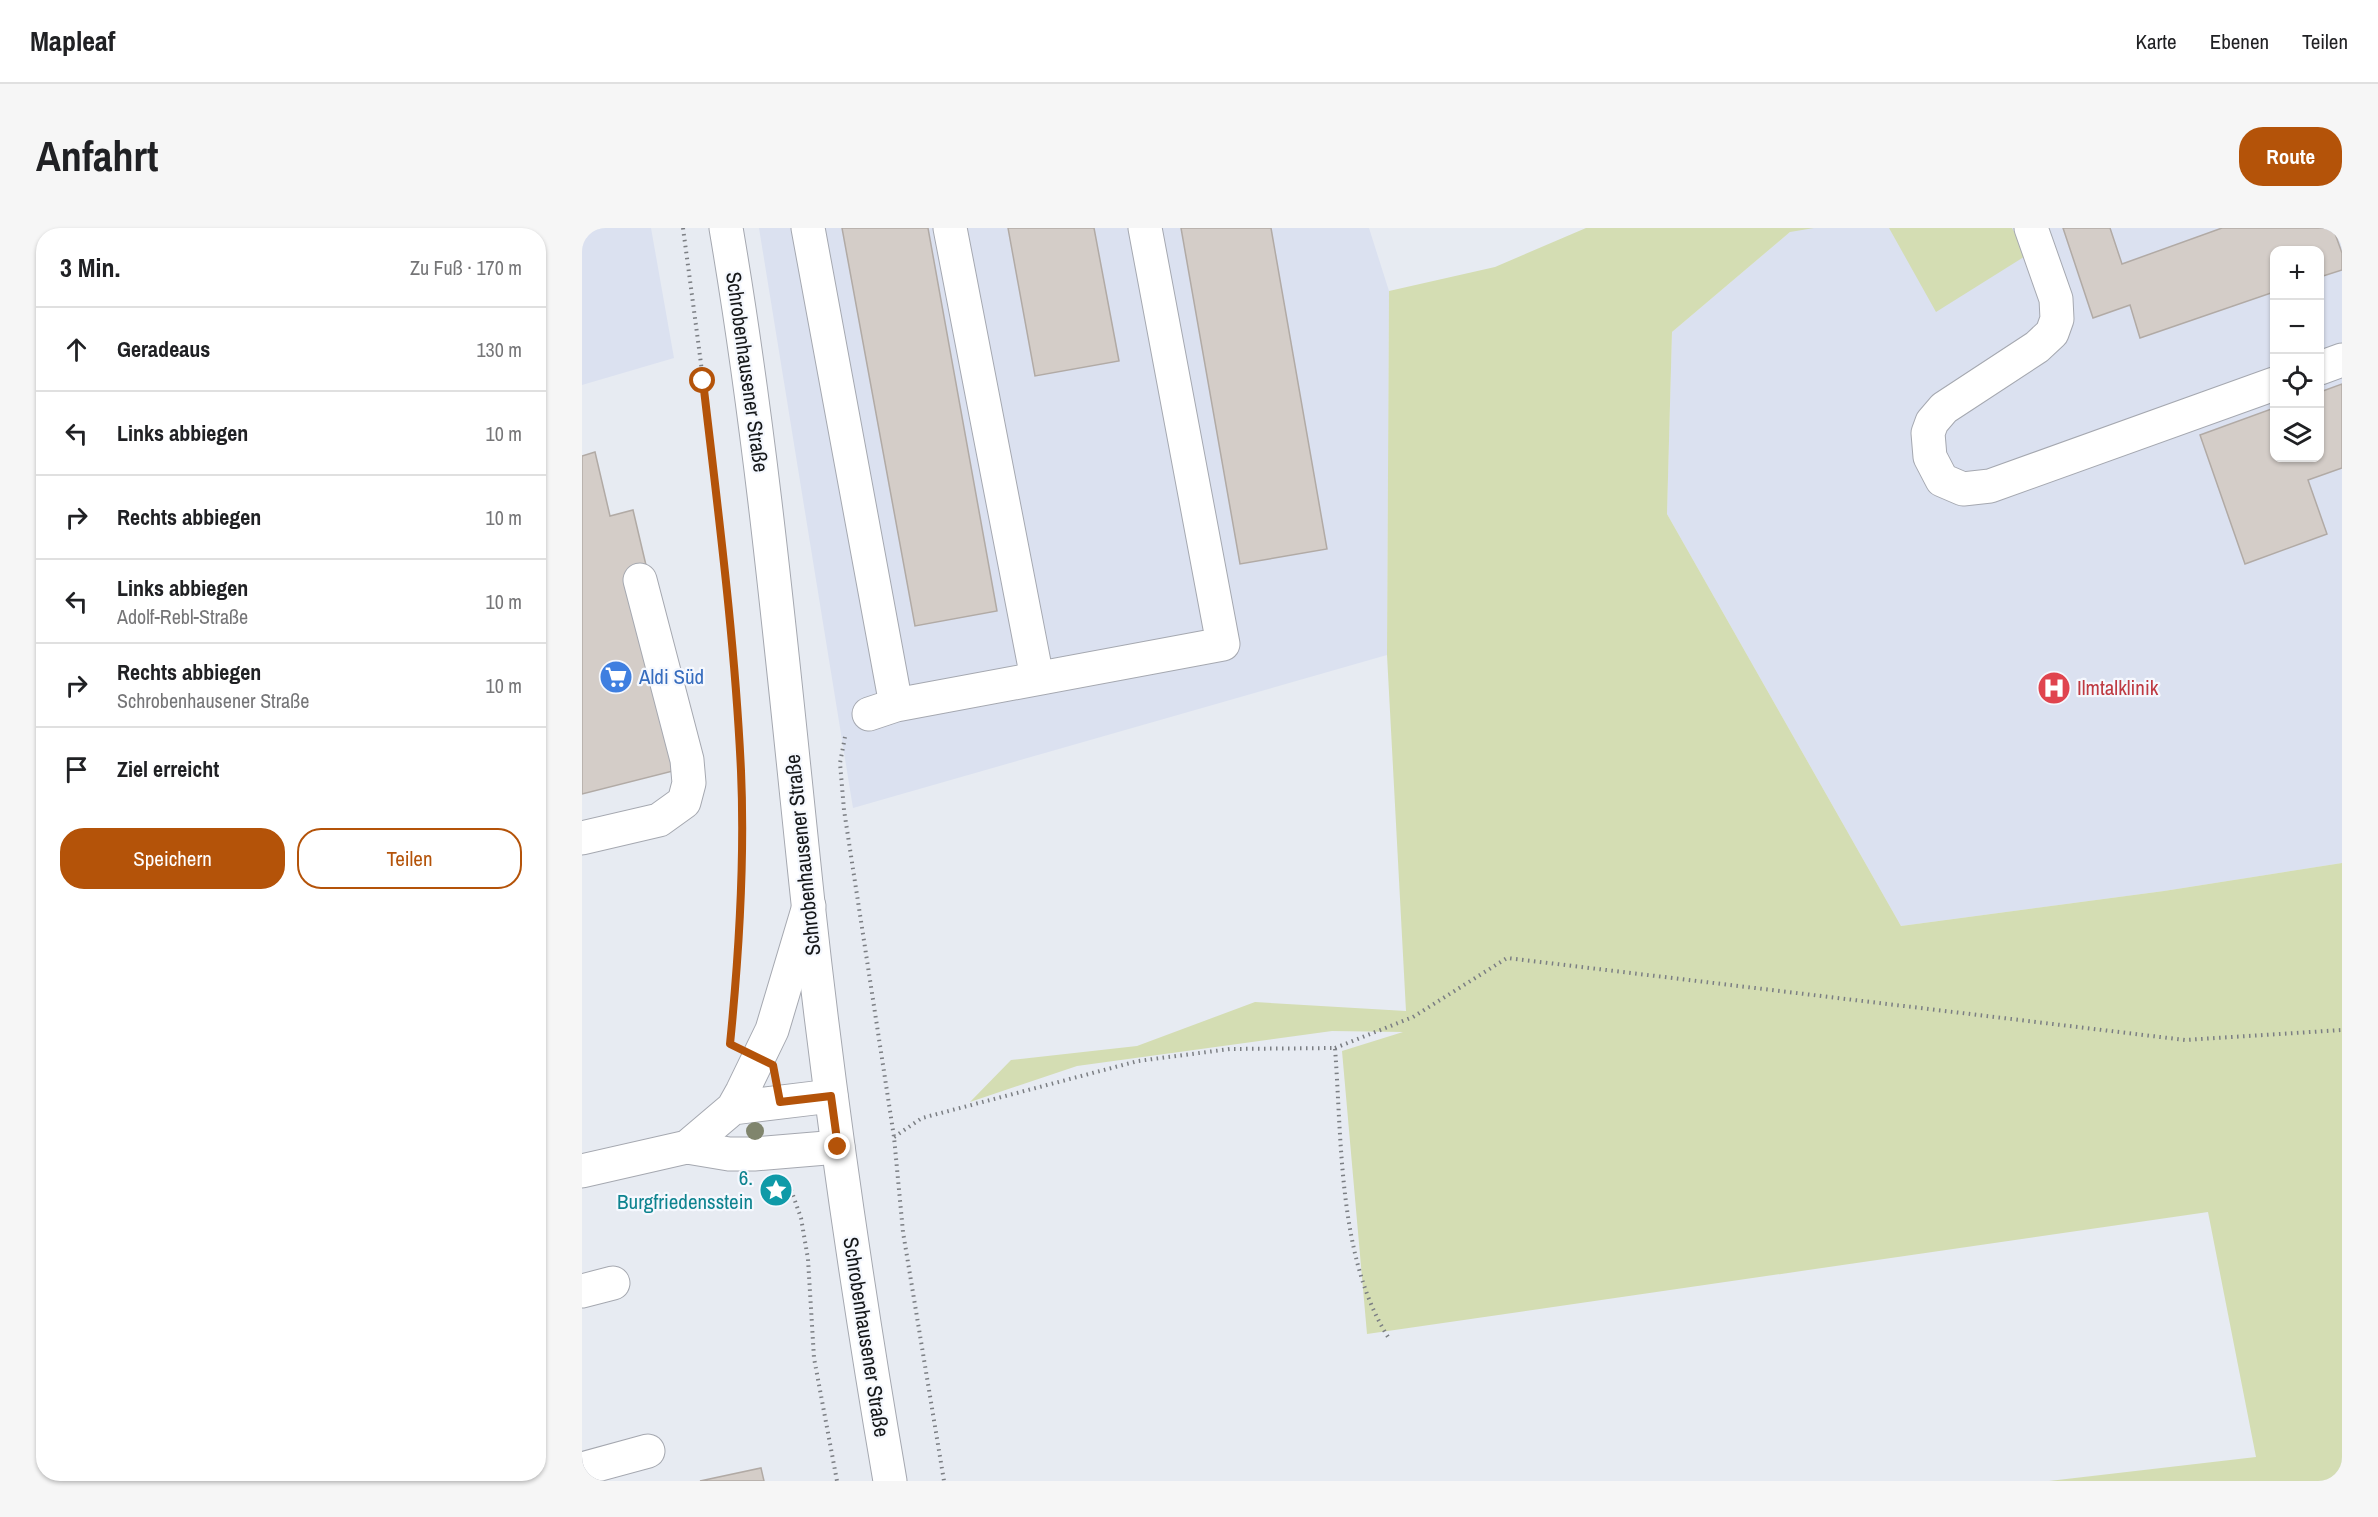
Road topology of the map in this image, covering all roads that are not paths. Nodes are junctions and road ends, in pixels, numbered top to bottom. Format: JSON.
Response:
{"nodes":[{"id":1,"x":726,"y":228,"type":"edge"},
{"id":2,"x":808,"y":228,"type":"edge"},
{"id":3,"x":950,"y":228,"type":"edge"},
{"id":4,"x":1145,"y":228,"type":"edge"},
{"id":5,"x":2031,"y":228,"type":"edge"},
{"id":6,"x":2342,"y":360,"type":"edge"},
{"id":7,"x":2324,"y":366,"type":"edge"},
{"id":8,"x":2270,"y":385,"type":"edge"},
{"id":9,"x":640,"y":580,"type":"dead end"},
{"id":10,"x":1037,"y":678,"type":"junction"},
{"id":11,"x":582,"y":838,"type":"edge"},
{"id":12,"x":809,"y":906,"type":"junction"},
{"id":13,"x":831,"y":1096,"type":"junction"},
{"id":14,"x":733,"y":1108,"type":"junction"},
{"id":15,"x":687,"y":1147,"type":"junction"},
{"id":16,"x":838,"y":1147,"type":"junction"},
{"id":17,"x":582,"y":1171,"type":"edge"},
{"id":18,"x":613,"y":1283,"type":"dead end"},
{"id":19,"x":582,"y":1291,"type":"edge"},
{"id":20,"x":648,"y":1451,"type":"dead end"},
{"id":21,"x":582,"y":1469,"type":"edge"},
{"id":22,"x":890,"y":1481,"type":"edge"}],
"edges":[{"from":1,"to":12,"type":"main road","name":"Schrobenhausener Straße"},
{"from":2,"to":10,"type":"main road"},
{"from":3,"to":10,"type":"main road"},
{"from":4,"to":10,"type":"main road"},
{"from":5,"to":8,"type":"main road"},
{"from":6,"to":7,"type":"main road"},
{"from":9,"to":11,"type":"main road"},
{"from":12,"to":13,"type":"main road","name":"Schrobenhausener Straße"},
{"from":12,"to":14,"type":"main road"},
{"from":13,"to":14,"type":"main road"},
{"from":13,"to":16,"type":"main road","name":"Schrobenhausener Straße"},
{"from":14,"to":15,"type":"main road"},
{"from":15,"to":16,"type":"main road"},
{"from":15,"to":17,"type":"main road"},
{"from":16,"to":22,"type":"main road","name":"Schrobenhausener Straße"},
{"from":18,"to":19,"type":"main road"},
{"from":20,"to":21,"type":"main road"}]}
